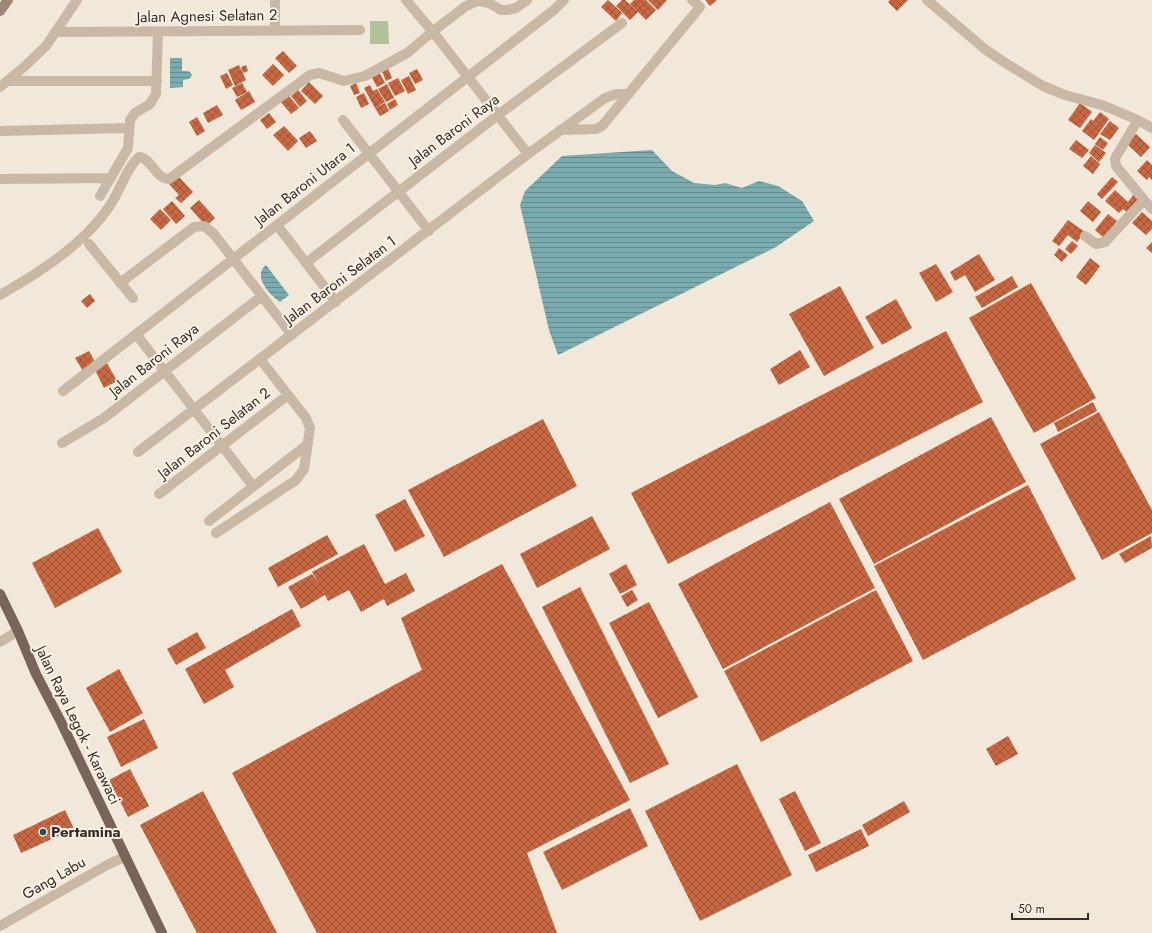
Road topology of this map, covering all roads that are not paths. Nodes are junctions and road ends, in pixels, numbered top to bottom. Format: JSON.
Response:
{"nodes":[{"id":1,"x":8,"y":0,"type":"edge"},
{"id":2,"x":77,"y":0,"type":"edge"},
{"id":3,"x":275,"y":0,"type":"edge"},
{"id":4,"x":406,"y":0,"type":"edge"},
{"id":5,"x":526,"y":0,"type":"edge"},
{"id":6,"x":564,"y":0,"type":"edge"},
{"id":7,"x":692,"y":0,"type":"edge"},
{"id":8,"x":927,"y":0,"type":"edge"},
{"id":9,"x":0,"y":11,"type":"edge"},
{"id":10,"x":622,"y":23,"type":"dead end"},
{"id":11,"x":360,"y":30,"type":"dead end"},
{"id":12,"x":275,"y":31,"type":"junction"},
{"id":13,"x":55,"y":32,"type":"junction"},
{"id":14,"x":158,"y":32,"type":"junction"},
{"id":15,"x":432,"y":32,"type":"junction"},
{"id":16,"x":468,"y":77,"type":"junction"},
{"id":17,"x":157,"y":81,"type":"junction"},
{"id":18,"x":3,"y":84,"type":"edge"},
{"id":19,"x":629,"y":94,"type":"junction"},
{"id":20,"x":498,"y":115,"type":"junction"},
{"id":21,"x":342,"y":120,"type":"dead end"},
{"id":22,"x":1138,"y":120,"type":"junction"},
{"id":23,"x":129,"y":128,"type":"junction"},
{"id":24,"x":1152,"y":128,"type":"edge"},
{"id":25,"x":560,"y":130,"type":"junction"},
{"id":26,"x":0,"y":131,"type":"edge"},
{"id":27,"x":369,"y":154,"type":"junction"},
{"id":28,"x":528,"y":154,"type":"junction"},
{"id":29,"x":111,"y":178,"type":"junction"},
{"id":30,"x":0,"y":179,"type":"edge"},
{"id":31,"x":399,"y":192,"type":"junction"},
{"id":32,"x":100,"y":196,"type":"dead end"},
{"id":33,"x":1144,"y":200,"type":"junction"},
{"id":34,"x":1152,"y":209,"type":"edge"},
{"id":35,"x":277,"y":225,"type":"junction"},
{"id":36,"x":429,"y":231,"type":"junction"},
{"id":37,"x":1085,"y":236,"type":"dead end"},
{"id":38,"x":89,"y":244,"type":"dead end"},
{"id":39,"x":233,"y":259,"type":"junction"},
{"id":40,"x":306,"y":263,"type":"junction"},
{"id":41,"x":120,"y":282,"type":"junction"},
{"id":42,"x":0,"y":295,"type":"edge"},
{"id":43,"x":262,"y":296,"type":"junction"},
{"id":44,"x":133,"y":298,"type":"dead end"},
{"id":45,"x":336,"y":302,"type":"junction"},
{"id":46,"x":136,"y":334,"type":"junction"},
{"id":47,"x":292,"y":335,"type":"junction"},
{"id":48,"x":260,"y":359,"type":"junction"},
{"id":49,"x":164,"y":371,"type":"junction"},
{"id":50,"x":63,"y":391,"type":"dead end"},
{"id":51,"x":288,"y":395,"type":"junction"},
{"id":52,"x":194,"y":410,"type":"junction"},
{"id":53,"x":62,"y":444,"type":"dead end"},
{"id":54,"x":308,"y":444,"type":"junction"},
{"id":55,"x":222,"y":446,"type":"junction"},
{"id":56,"x":138,"y":452,"type":"dead end"},
{"id":57,"x":253,"y":486,"type":"junction"},
{"id":58,"x":159,"y":494,"type":"dead end"},
{"id":59,"x":209,"y":521,"type":"dead end"},
{"id":60,"x":216,"y":533,"type":"dead end"},
{"id":61,"x":0,"y":594,"type":"edge"},
{"id":62,"x":18,"y":631,"type":"junction"},
{"id":63,"x":0,"y":642,"type":"edge"},
{"id":64,"x":124,"y":857,"type":"junction"},
{"id":65,"x":0,"y":926,"type":"edge"},
{"id":66,"x":162,"y":933,"type":"edge"}],
"edges":[{"from":1,"to":9,"type":"street"},
{"from":2,"to":13,"type":"street"},
{"from":3,"to":12,"type":"street"},
{"from":4,"to":15,"type":"street"},
{"from":5,"to":15,"type":"street"},
{"from":6,"to":16,"type":"street","name":"Jalan Baroni Utara 1"},
{"from":7,"to":19,"type":"street"},
{"from":8,"to":22,"type":"street"},
{"from":10,"to":20,"type":"street","name":"Jalan Baroni Raya"},
{"from":11,"to":12,"type":"street","name":"Jalan Agnesi Selatan 2"},
{"from":12,"to":14,"type":"street","name":"Jalan Agnesi Selatan 2"},
{"from":13,"to":14,"type":"street","name":"Jalan Agnesi Selatan 2"},
{"from":13,"to":18,"type":"street"},
{"from":14,"to":17,"type":"street"},
{"from":15,"to":16,"type":"street"},
{"from":15,"to":42,"type":"street"},
{"from":16,"to":20,"type":"street"},
{"from":16,"to":27,"type":"street","name":"Jalan Baroni Utara 1"},
{"from":17,"to":18,"type":"street"},
{"from":17,"to":23,"type":"street"},
{"from":19,"to":25,"type":"street","name":"Jalan Baroni Selatan 1"},
{"from":19,"to":25,"type":"street"},
{"from":20,"to":28,"type":"street"},
{"from":20,"to":31,"type":"street","name":"Jalan Baroni Raya"},
{"from":21,"to":27,"type":"street"},
{"from":22,"to":24,"type":"street"},
{"from":22,"to":33,"type":"street"},
{"from":23,"to":26,"type":"street"},
{"from":23,"to":29,"type":"street"},
{"from":25,"to":28,"type":"street","name":"Jalan Baroni Selatan 1"},
{"from":27,"to":31,"type":"street"},
{"from":27,"to":35,"type":"street","name":"Jalan Baroni Utara 1"},
{"from":28,"to":36,"type":"street","name":"Jalan Baroni Selatan 1"},
{"from":29,"to":30,"type":"street"},
{"from":29,"to":32,"type":"street"},
{"from":31,"to":36,"type":"street"},
{"from":31,"to":40,"type":"street","name":"Jalan Baroni Raya"},
{"from":33,"to":34,"type":"street"},
{"from":33,"to":37,"type":"street"},
{"from":35,"to":39,"type":"street","name":"Jalan Baroni Utara 1"},
{"from":35,"to":40,"type":"street"},
{"from":36,"to":45,"type":"street","name":"Jalan Baroni Selatan 1"},
{"from":38,"to":41,"type":"street"},
{"from":39,"to":41,"type":"street"},
{"from":39,"to":43,"type":"street"},
{"from":39,"to":46,"type":"street","name":"Jalan Baroni Utara 1"},
{"from":40,"to":45,"type":"street"},
{"from":41,"to":44,"type":"street"},
{"from":43,"to":47,"type":"street"},
{"from":43,"to":49,"type":"street","name":"Jalan Baroni Raya"},
{"from":45,"to":47,"type":"street","name":"Jalan Baroni Selatan 1"},
{"from":46,"to":49,"type":"street"},
{"from":46,"to":50,"type":"street","name":"Jalan Baroni Utara 1"},
{"from":47,"to":48,"type":"street","name":"Jalan Baroni Selatan 1"},
{"from":48,"to":51,"type":"street"},
{"from":48,"to":52,"type":"street","name":"Jalan Baroni Selatan 1"},
{"from":49,"to":52,"type":"street"},
{"from":49,"to":53,"type":"street","name":"Jalan Baroni Raya"},
{"from":51,"to":54,"type":"street"},
{"from":51,"to":55,"type":"street","name":"Jalan Baroni Selatan 2"},
{"from":52,"to":55,"type":"street"},
{"from":52,"to":56,"type":"street","name":"Jalan Baroni Selatan 1"},
{"from":54,"to":57,"type":"street"},
{"from":54,"to":60,"type":"street"},
{"from":55,"to":57,"type":"street"},
{"from":55,"to":58,"type":"street","name":"Jalan Baroni Selatan 2"},
{"from":57,"to":59,"type":"street"},
{"from":61,"to":62,"type":"main road","name":"Jalan Raya Legok - Karawaci"},
{"from":62,"to":63,"type":"street"},
{"from":62,"to":64,"type":"main road","name":"Jalan Raya Legok - Karawaci"},
{"from":64,"to":65,"type":"street","name":"Gang Labu"},
{"from":64,"to":66,"type":"main road","name":"Jalan Raya Legok - Karawaci"}]}
